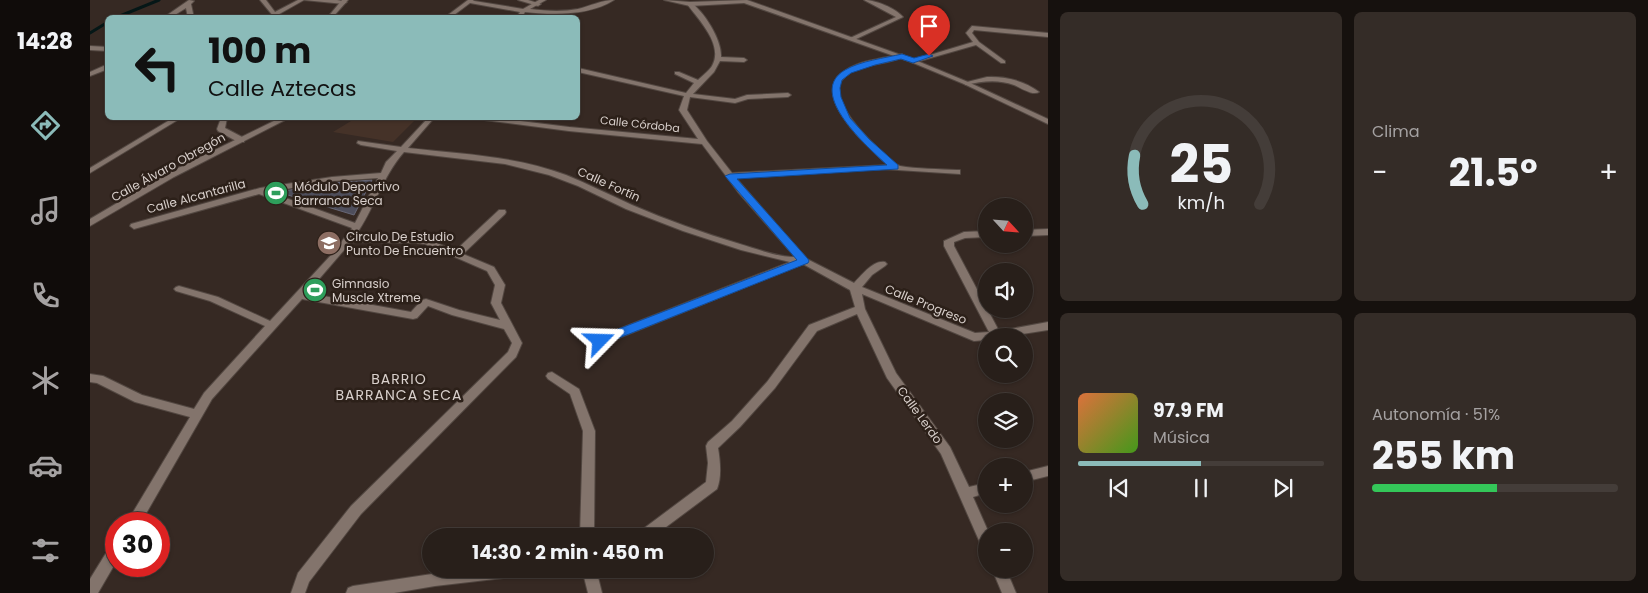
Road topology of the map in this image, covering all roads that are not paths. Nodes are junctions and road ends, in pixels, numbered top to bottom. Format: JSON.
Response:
{"nodes":[{"id":1,"x":263,"y":0,"type":"edge"},
{"id":2,"x":302,"y":0,"type":"edge"},
{"id":3,"x":307,"y":0,"type":"edge"},
{"id":4,"x":471,"y":0,"type":"edge"},
{"id":5,"x":521,"y":0,"type":"edge"},
{"id":6,"x":611,"y":0,"type":"edge"},
{"id":7,"x":667,"y":0,"type":"edge"},
{"id":8,"x":866,"y":0,"type":"edge"},
{"id":9,"x":345,"y":1,"type":"edge"},
{"id":10,"x":745,"y":1,"type":"edge"},
{"id":11,"x":190,"y":2,"type":"edge"},
{"id":12,"x":540,"y":2,"type":"edge"},
{"id":13,"x":690,"y":4,"type":"junction"},
{"id":14,"x":523,"y":11,"type":"junction"},
{"id":15,"x":170,"y":15,"type":"edge"},
{"id":16,"x":191,"y":15,"type":"edge"},
{"id":17,"x":332,"y":15,"type":"edge"},
{"id":18,"x":450,"y":15,"type":"edge"},
{"id":19,"x":520,"y":15,"type":"edge"},
{"id":20,"x":1027,"y":34,"type":"junction"},
{"id":21,"x":1048,"y":35,"type":"edge"},
{"id":22,"x":852,"y":39,"type":"junction"},
{"id":23,"x":1048,"y":40,"type":"edge"},
{"id":24,"x":977,"y":43,"type":"junction"},
{"id":25,"x":90,"y":48,"type":"edge"},
{"id":26,"x":105,"y":49,"type":"edge"},
{"id":27,"x":902,"y":56,"type":"junction"},
{"id":28,"x":717,"y":59,"type":"junction"},
{"id":29,"x":744,"y":60,"type":"dead end"},
{"id":30,"x":913,"y":60,"type":"junction"},
{"id":31,"x":1003,"y":62,"type":"dead end"},
{"id":32,"x":105,"y":67,"type":"edge"},
{"id":33,"x":580,"y":70,"type":"edge"},
{"id":34,"x":677,"y":72,"type":"dead end"},
{"id":35,"x":90,"y":74,"type":"edge"},
{"id":36,"x":698,"y":82,"type":"junction"},
{"id":37,"x":966,"y":83,"type":"junction"},
{"id":38,"x":1036,"y":92,"type":"dead end"},
{"id":39,"x":688,"y":95,"type":"junction"},
{"id":40,"x":788,"y":95,"type":"dead end"},
{"id":41,"x":174,"y":120,"type":"edge"},
{"id":42,"x":223,"y":120,"type":"edge"},
{"id":43,"x":281,"y":120,"type":"edge"},
{"id":44,"x":430,"y":120,"type":"edge"},
{"id":45,"x":499,"y":120,"type":"edge"},
{"id":46,"x":1046,"y":120,"type":"edge"},
{"id":47,"x":241,"y":140,"type":"junction"},
{"id":48,"x":704,"y":142,"type":"junction"},
{"id":49,"x":361,"y":143,"type":"dead end"},
{"id":50,"x":401,"y":151,"type":"junction"},
{"id":51,"x":895,"y":167,"type":"junction"},
{"id":52,"x":90,"y":171,"type":"edge"},
{"id":53,"x":958,"y":172,"type":"dead end"},
{"id":54,"x":383,"y":175,"type":"junction"},
{"id":55,"x":730,"y":176,"type":"junction"},
{"id":56,"x":260,"y":191,"type":"junction"},
{"id":57,"x":502,"y":212,"type":"dead end"},
{"id":58,"x":90,"y":223,"type":"edge"},
{"id":59,"x":134,"y":226,"type":"dead end"},
{"id":60,"x":357,"y":227,"type":"junction"},
{"id":61,"x":1048,"y":232,"type":"edge"},
{"id":62,"x":1033,"y":233,"type":"edge"},
{"id":63,"x":978,"y":234,"type":"edge"},
{"id":64,"x":348,"y":239,"type":"junction"},
{"id":65,"x":456,"y":254,"type":"junction"},
{"id":66,"x":803,"y":260,"type":"junction"},
{"id":67,"x":882,"y":264,"type":"dead end"},
{"id":68,"x":855,"y":288,"type":"junction"},
{"id":69,"x":178,"y":289,"type":"dead end"},
{"id":70,"x":298,"y":295,"type":"junction"},
{"id":71,"x":860,"y":309,"type":"junction"},
{"id":72,"x":271,"y":325,"type":"junction"},
{"id":73,"x":508,"y":326,"type":"junction"},
{"id":74,"x":1048,"y":326,"type":"edge"},
{"id":75,"x":992,"y":328,"type":"edge"},
{"id":76,"x":1033,"y":329,"type":"edge"},
{"id":77,"x":978,"y":337,"type":"edge"},
{"id":78,"x":600,"y":341,"type":"dead end"},
{"id":79,"x":552,"y":376,"type":"dead end"},
{"id":80,"x":90,"y":378,"type":"edge"},
{"id":81,"x":197,"y":414,"type":"junction"},
{"id":82,"x":1048,"y":471,"type":"edge"},
{"id":83,"x":1033,"y":475,"type":"edge"},
{"id":84,"x":978,"y":490,"type":"edge"},
{"id":85,"x":965,"y":494,"type":"junction"},
{"id":86,"x":140,"y":512,"type":"edge"},
{"id":87,"x":978,"y":523,"type":"edge"},
{"id":88,"x":587,"y":528,"type":"edge"},
{"id":89,"x":655,"y":528,"type":"edge"},
{"id":90,"x":105,"y":568,"type":"edge"},
{"id":91,"x":444,"y":578,"type":"edge"},
{"id":92,"x":591,"y":578,"type":"edge"},
{"id":93,"x":1002,"y":578,"type":"edge"},
{"id":94,"x":90,"y":592,"type":"edge"},
{"id":95,"x":298,"y":593,"type":"edge"},
{"id":96,"x":353,"y":593,"type":"edge"},
{"id":97,"x":595,"y":593,"type":"edge"},
{"id":98,"x":1009,"y":593,"type":"edge"}],
"edges":[{"from":1,"to":2,"type":"street"},
{"from":3,"to":9,"type":"street"},
{"from":4,"to":14,"type":"street"},
{"from":4,"to":18,"type":"street"},
{"from":5,"to":12,"type":"street"},
{"from":6,"to":14,"type":"street"},
{"from":7,"to":13,"type":"street"},
{"from":8,"to":22,"type":"street"},
{"from":9,"to":17,"type":"street"},
{"from":10,"to":13,"type":"street"},
{"from":10,"to":22,"type":"street"},
{"from":11,"to":15,"type":"street"},
{"from":11,"to":16,"type":"street"},
{"from":12,"to":14,"type":"street"},
{"from":13,"to":28,"type":"street"},
{"from":14,"to":19,"type":"street"},
{"from":20,"to":21,"type":"street"},
{"from":20,"to":23,"type":"street"},
{"from":20,"to":24,"type":"street"},
{"from":22,"to":27,"type":"street"},
{"from":24,"to":30,"type":"street"},
{"from":24,"to":31,"type":"street"},
{"from":25,"to":26,"type":"street"},
{"from":27,"to":30,"type":"street"},
{"from":27,"to":51,"type":"street"},
{"from":28,"to":29,"type":"street"},
{"from":28,"to":36,"type":"street"},
{"from":30,"to":37,"type":"street"},
{"from":32,"to":35,"type":"street"},
{"from":33,"to":39,"type":"street"},
{"from":34,"to":36,"type":"street"},
{"from":36,"to":39,"type":"street"},
{"from":37,"to":38,"type":"street"},
{"from":37,"to":46,"type":"street"},
{"from":39,"to":40,"type":"street"},
{"from":39,"to":48,"type":"street"},
{"from":41,"to":52,"type":"street"},
{"from":42,"to":47,"type":"street"},
{"from":43,"to":47,"type":"street","name":"Calle Álvaro Obregón"},
{"from":44,"to":50,"type":"street"},
{"from":45,"to":48,"type":"street","name":"Calle Córdoba"},
{"from":47,"to":58,"type":"street","name":"Calle Álvaro Obregón"},
{"from":48,"to":55,"type":"street"},
{"from":49,"to":50,"type":"street","name":"Calle Fortín"},
{"from":50,"to":54,"type":"street"},
{"from":50,"to":66,"type":"street","name":"Calle Fortín"},
{"from":51,"to":53,"type":"street"},
{"from":51,"to":55,"type":"street"},
{"from":54,"to":56,"type":"street","name":"Calle Alcantarilla"},
{"from":54,"to":60,"type":"street"},
{"from":55,"to":66,"type":"street"},
{"from":56,"to":59,"type":"street","name":"Calle Alcantarilla"},
{"from":56,"to":60,"type":"street"},
{"from":57,"to":65,"type":"street"},
{"from":60,"to":64,"type":"street"},
{"from":61,"to":62,"type":"street"},
{"from":63,"to":75,"type":"street"},
{"from":64,"to":65,"type":"street"},
{"from":64,"to":70,"type":"street"},
{"from":65,"to":73,"type":"street"},
{"from":66,"to":68,"type":"street","name":"Calle Progreso"},
{"from":66,"to":78,"type":"street"},
{"from":67,"to":68,"type":"street"},
{"from":68,"to":71,"type":"street","name":"Calle Lerdo"},
{"from":68,"to":77,"type":"street","name":"Calle Progreso"},
{"from":69,"to":72,"type":"street"},
{"from":70,"to":72,"type":"street"},
{"from":70,"to":73,"type":"street"},
{"from":71,"to":85,"type":"street","name":"Calle Lerdo"},
{"from":71,"to":89,"type":"street"},
{"from":72,"to":81,"type":"street"},
{"from":73,"to":95,"type":"street"},
{"from":74,"to":76,"type":"street","name":"Calle Progreso"},
{"from":79,"to":88,"type":"street"},
{"from":80,"to":81,"type":"street"},
{"from":81,"to":86,"type":"street"},
{"from":82,"to":83,"type":"street"},
{"from":84,"to":85,"type":"street"},
{"from":85,"to":87,"type":"street","name":"Calle Lerdo"},
{"from":90,"to":94,"type":"street"},
{"from":91,"to":96,"type":"street"},
{"from":92,"to":97,"type":"street"},
{"from":93,"to":98,"type":"street"}]}
